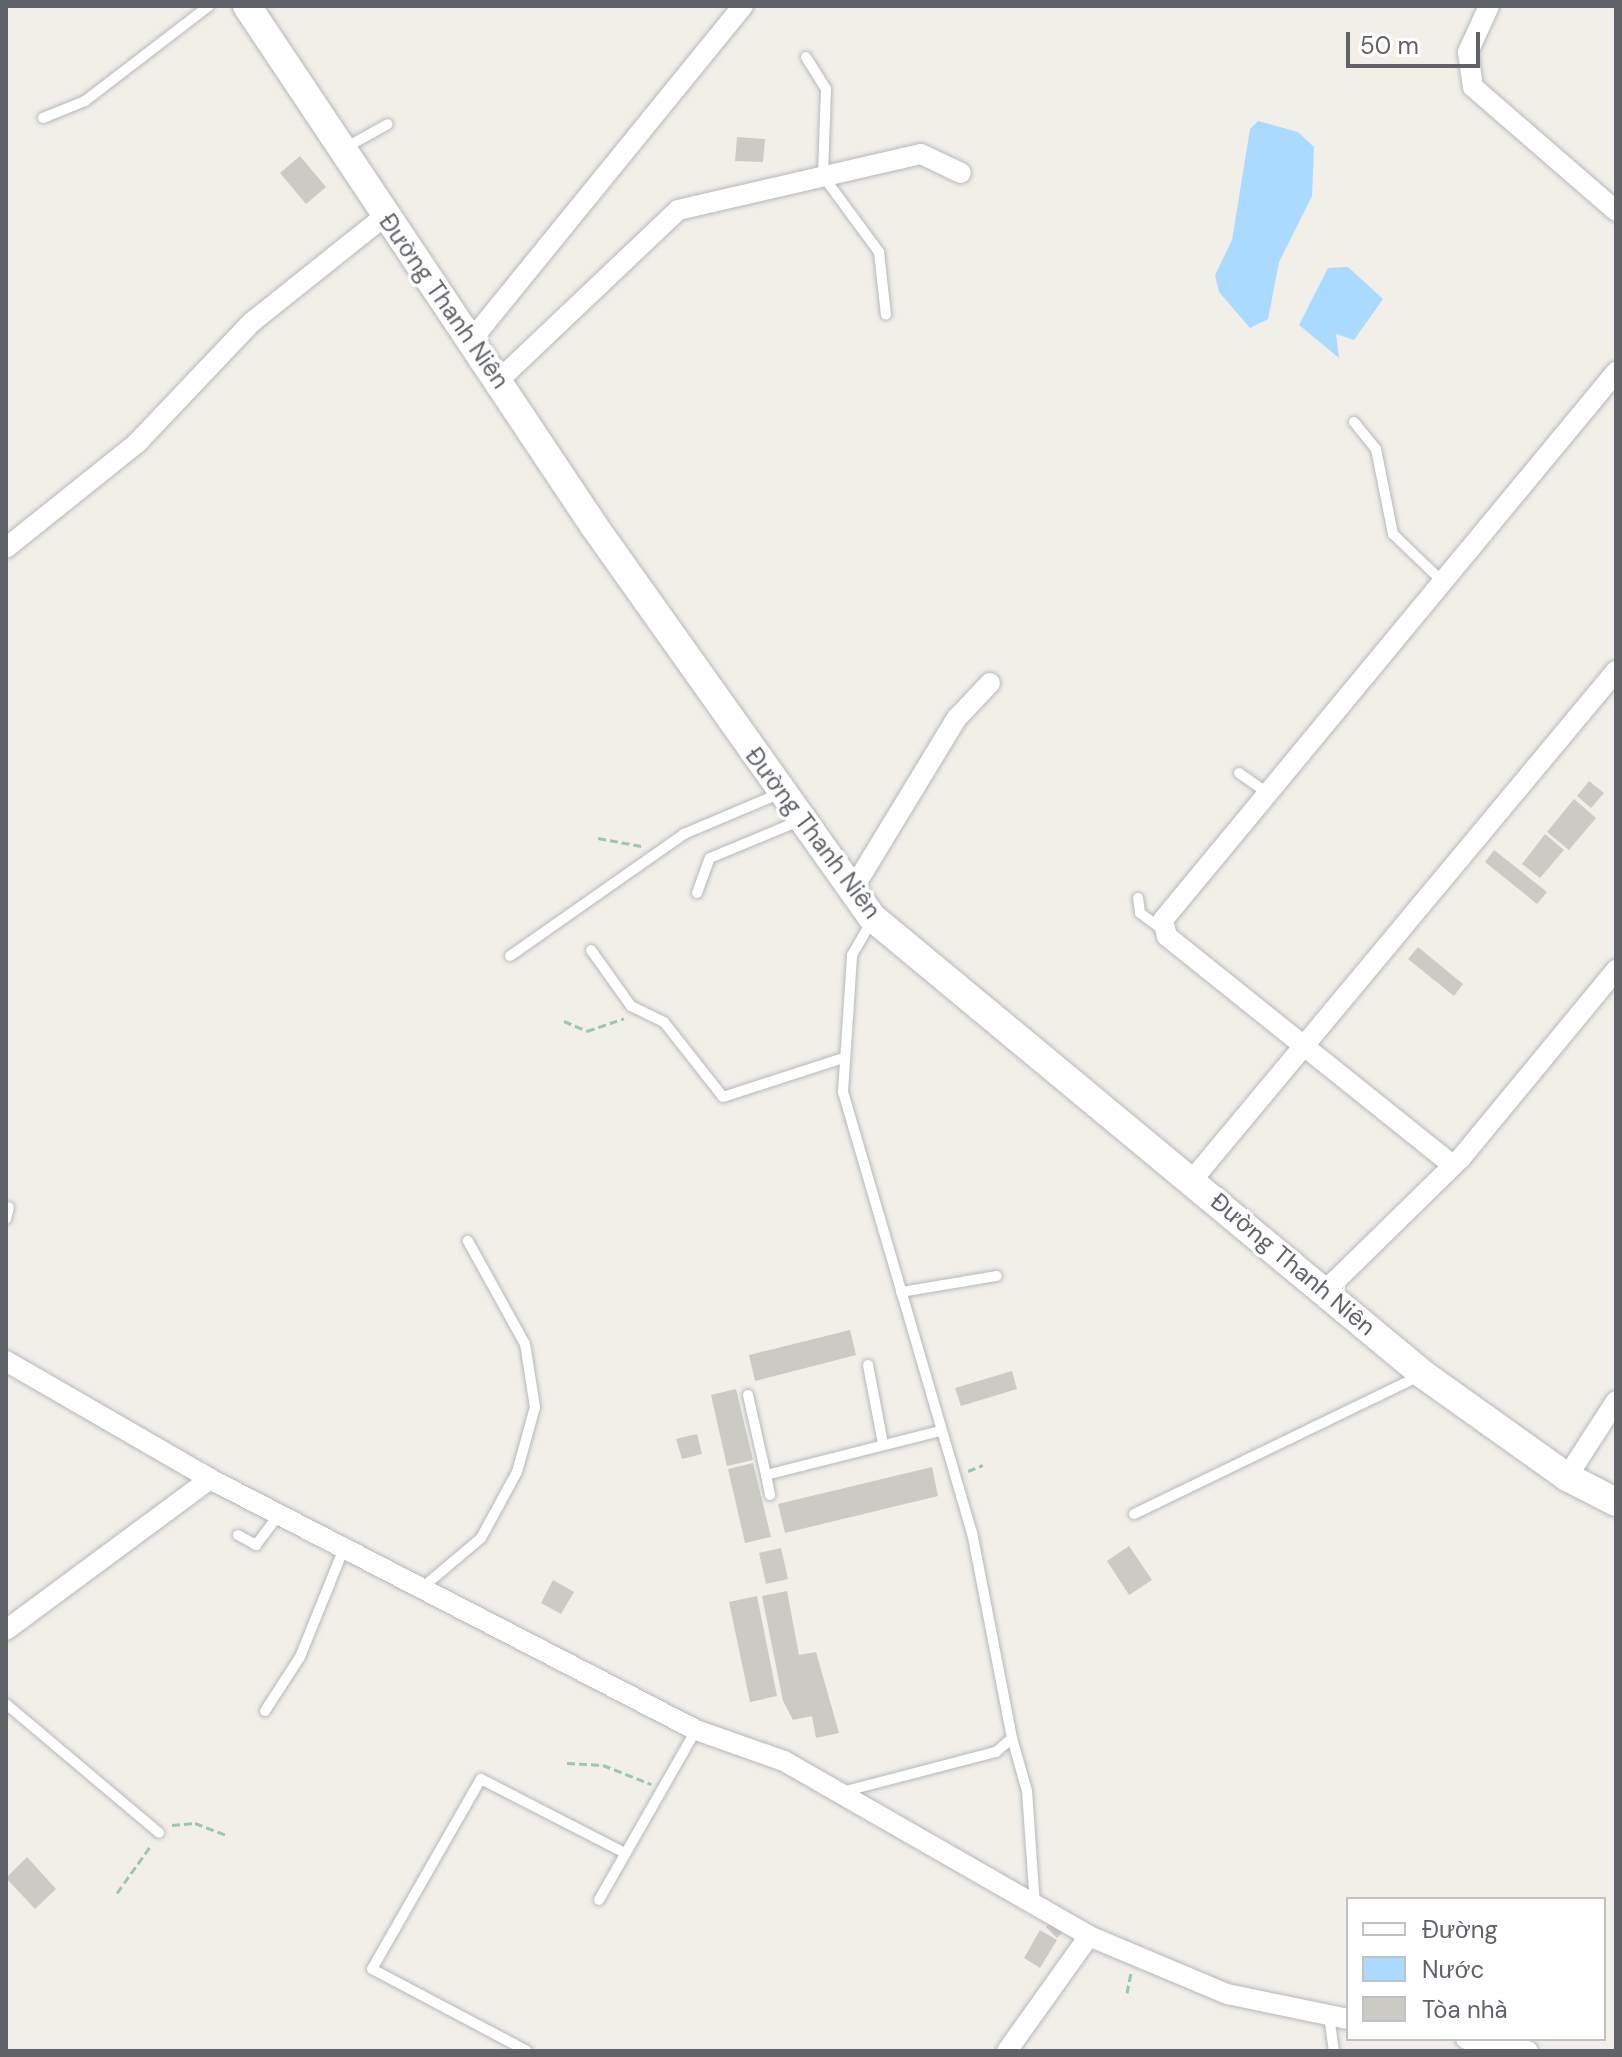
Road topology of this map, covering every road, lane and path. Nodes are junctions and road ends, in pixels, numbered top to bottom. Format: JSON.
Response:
{"nodes":[{"id":1,"x":209,"y":6,"type":"edge"},
{"id":2,"x":247,"y":6,"type":"edge"},
{"id":3,"x":743,"y":6,"type":"edge"},
{"id":4,"x":1489,"y":6,"type":"edge"},
{"id":5,"x":806,"y":57,"type":"dead end"},
{"id":6,"x":43,"y":118,"type":"dead end"},
{"id":7,"x":388,"y":124,"type":"dead end"},
{"id":8,"x":341,"y":150,"type":"junction"},
{"id":9,"x":961,"y":173,"type":"dead end"},
{"id":10,"x":823,"y":176,"type":"junction"},
{"id":11,"x":1616,"y":211,"type":"edge"},
{"id":12,"x":385,"y":216,"type":"junction"},
{"id":13,"x":886,"y":315,"type":"dead end"},
{"id":14,"x":473,"y":338,"type":"junction"},
{"id":15,"x":1616,"y":372,"type":"edge"},
{"id":16,"x":499,"y":380,"type":"junction"},
{"id":17,"x":1354,"y":422,"type":"dead end"},
{"id":18,"x":6,"y":548,"type":"edge"},
{"id":19,"x":1444,"y":583,"type":"junction"},
{"id":20,"x":1616,"y":671,"type":"edge"},
{"id":21,"x":990,"y":683,"type":"dead end"},
{"id":22,"x":1239,"y":773,"type":"dead end"},
{"id":23,"x":781,"y":793,"type":"junction"},
{"id":24,"x":1271,"y":795,"type":"junction"},
{"id":25,"x":800,"y":820,"type":"junction"},
{"id":26,"x":598,"y":838,"type":"dead end"},
{"id":27,"x":655,"y":853,"type":"junction"},
{"id":28,"x":851,"y":892,"type":"junction"},
{"id":29,"x":697,"y":893,"type":"dead end"},
{"id":30,"x":1138,"y":898,"type":"dead end"},
{"id":31,"x":873,"y":918,"type":"junction"},
{"id":32,"x":1162,"y":929,"type":"junction"},
{"id":33,"x":591,"y":950,"type":"dead end"},
{"id":34,"x":510,"y":956,"type":"dead end"},
{"id":35,"x":1616,"y":970,"type":"edge"},
{"id":36,"x":638,"y":1013,"type":"junction"},
{"id":37,"x":564,"y":1021,"type":"dead end"},
{"id":38,"x":1305,"y":1048,"type":"junction"},
{"id":39,"x":841,"y":1059,"type":"junction"},
{"id":40,"x":1450,"y":1163,"type":"junction"},
{"id":41,"x":1193,"y":1179,"type":"junction"},
{"id":42,"x":9,"y":1207,"type":"dead end"},
{"id":43,"x":6,"y":1219,"type":"edge"},
{"id":44,"x":468,"y":1241,"type":"dead end"},
{"id":45,"x":997,"y":1276,"type":"dead end"},
{"id":46,"x":1325,"y":1291,"type":"junction"},
{"id":47,"x":901,"y":1292,"type":"junction"},
{"id":48,"x":6,"y":1361,"type":"edge"},
{"id":49,"x":868,"y":1365,"type":"dead end"},
{"id":50,"x":1424,"y":1375,"type":"junction"},
{"id":51,"x":748,"y":1395,"type":"dead end"},
{"id":52,"x":1616,"y":1401,"type":"edge"},
{"id":53,"x":940,"y":1431,"type":"junction"},
{"id":54,"x":883,"y":1444,"type":"junction"},
{"id":55,"x":766,"y":1475,"type":"junction"},
{"id":56,"x":1567,"y":1477,"type":"junction"},
{"id":57,"x":210,"y":1479,"type":"junction"},
{"id":58,"x":770,"y":1495,"type":"dead end"},
{"id":59,"x":1616,"y":1502,"type":"edge"},
{"id":60,"x":1134,"y":1514,"type":"dead end"},
{"id":61,"x":279,"y":1515,"type":"junction"},
{"id":62,"x":238,"y":1535,"type":"dead end"},
{"id":63,"x":344,"y":1548,"type":"junction"},
{"id":64,"x":421,"y":1588,"type":"junction"},
{"id":65,"x":6,"y":1630,"type":"edge"},
{"id":66,"x":6,"y":1704,"type":"edge"},
{"id":67,"x":265,"y":1711,"type":"dead end"},
{"id":68,"x":696,"y":1730,"type":"junction"},
{"id":69,"x":1012,"y":1738,"type":"junction"},
{"id":70,"x":567,"y":1763,"type":"dead end"},
{"id":71,"x":662,"y":1786,"type":"junction"},
{"id":72,"x":841,"y":1793,"type":"junction"},
{"id":73,"x":159,"y":1833,"type":"dead end"},
{"id":74,"x":625,"y":1853,"type":"junction"},
{"id":75,"x":599,"y":1900,"type":"dead end"},
{"id":76,"x":1035,"y":1904,"type":"junction"},
{"id":77,"x":1089,"y":1936,"type":"junction"},
{"id":78,"x":1338,"y":2017,"type":"edge"},
{"id":79,"x":1476,"y":2041,"type":"edge"},
{"id":80,"x":527,"y":2051,"type":"edge"},
{"id":81,"x":1007,"y":2051,"type":"edge"},
{"id":82,"x":1334,"y":2051,"type":"edge"},
{"id":83,"x":1528,"y":2051,"type":"edge"}],
"edges":[{"from":1,"to":6,"type":"lane"},
{"from":2,"to":8,"type":"main road","name":"Đường Thanh Niên"},
{"from":3,"to":14,"type":"street"},
{"from":4,"to":11,"type":"street"},
{"from":5,"to":10,"type":"lane"},
{"from":7,"to":8,"type":"lane"},
{"from":8,"to":12,"type":"main road","name":"Đường Thanh Niên"},
{"from":9,"to":10,"type":"street"},
{"from":10,"to":13,"type":"lane"},
{"from":10,"to":16,"type":"street"},
{"from":12,"to":14,"type":"main road","name":"Đường Thanh Niên"},
{"from":12,"to":18,"type":"street"},
{"from":14,"to":16,"type":"main road","name":"Đường Thanh Niên"},
{"from":15,"to":19,"type":"street"},
{"from":16,"to":23,"type":"main road","name":"Đường Thanh Niên"},
{"from":17,"to":19,"type":"lane"},
{"from":19,"to":24,"type":"street"},
{"from":20,"to":38,"type":"street"},
{"from":21,"to":28,"type":"street"},
{"from":22,"to":24,"type":"lane"},
{"from":23,"to":25,"type":"main road","name":"Đường Thanh Niên"},
{"from":23,"to":27,"type":"lane"},
{"from":24,"to":32,"type":"street"},
{"from":25,"to":28,"type":"main road","name":"Đường Thanh Niên"},
{"from":25,"to":29,"type":"lane"},
{"from":26,"to":27,"type":"path"},
{"from":27,"to":34,"type":"lane"},
{"from":28,"to":31,"type":"main road","name":"Đường Thanh Niên"},
{"from":30,"to":32,"type":"lane"},
{"from":31,"to":39,"type":"lane"},
{"from":31,"to":41,"type":"main road","name":"Đường Thanh Niên"},
{"from":32,"to":38,"type":"street"},
{"from":33,"to":36,"type":"lane"},
{"from":35,"to":40,"type":"street"},
{"from":36,"to":37,"type":"path"},
{"from":36,"to":39,"type":"lane"},
{"from":38,"to":40,"type":"street"},
{"from":38,"to":41,"type":"street"},
{"from":39,"to":47,"type":"lane"},
{"from":40,"to":46,"type":"street"},
{"from":41,"to":46,"type":"main road","name":"Đường Thanh Niên"},
{"from":42,"to":43,"type":"lane"},
{"from":44,"to":64,"type":"lane"},
{"from":45,"to":47,"type":"lane"},
{"from":46,"to":50,"type":"main road","name":"Đường Thanh Niên"},
{"from":47,"to":53,"type":"lane"},
{"from":48,"to":57,"type":"street"},
{"from":49,"to":54,"type":"lane"},
{"from":50,"to":56,"type":"main road","name":"Đường Thanh Niên"},
{"from":50,"to":60,"type":"lane"},
{"from":51,"to":55,"type":"lane"},
{"from":52,"to":56,"type":"street"},
{"from":53,"to":54,"type":"lane"},
{"from":53,"to":69,"type":"lane"},
{"from":54,"to":55,"type":"lane"},
{"from":55,"to":58,"type":"lane"},
{"from":56,"to":59,"type":"main road","name":"Đường Thanh Niên"},
{"from":57,"to":61,"type":"street"},
{"from":57,"to":65,"type":"street"},
{"from":61,"to":62,"type":"lane"},
{"from":61,"to":63,"type":"street"},
{"from":63,"to":64,"type":"street"},
{"from":63,"to":67,"type":"lane"},
{"from":64,"to":68,"type":"street"},
{"from":66,"to":73,"type":"lane"},
{"from":68,"to":71,"type":"lane"},
{"from":68,"to":72,"type":"street"},
{"from":69,"to":72,"type":"lane"},
{"from":69,"to":76,"type":"lane"},
{"from":70,"to":71,"type":"path"},
{"from":71,"to":74,"type":"lane"},
{"from":72,"to":76,"type":"street"},
{"from":74,"to":75,"type":"lane"},
{"from":74,"to":80,"type":"lane"},
{"from":76,"to":77,"type":"street"},
{"from":77,"to":78,"type":"street"},
{"from":77,"to":81,"type":"street"},
{"from":78,"to":82,"type":"lane"},
{"from":79,"to":83,"type":"street"}]}
